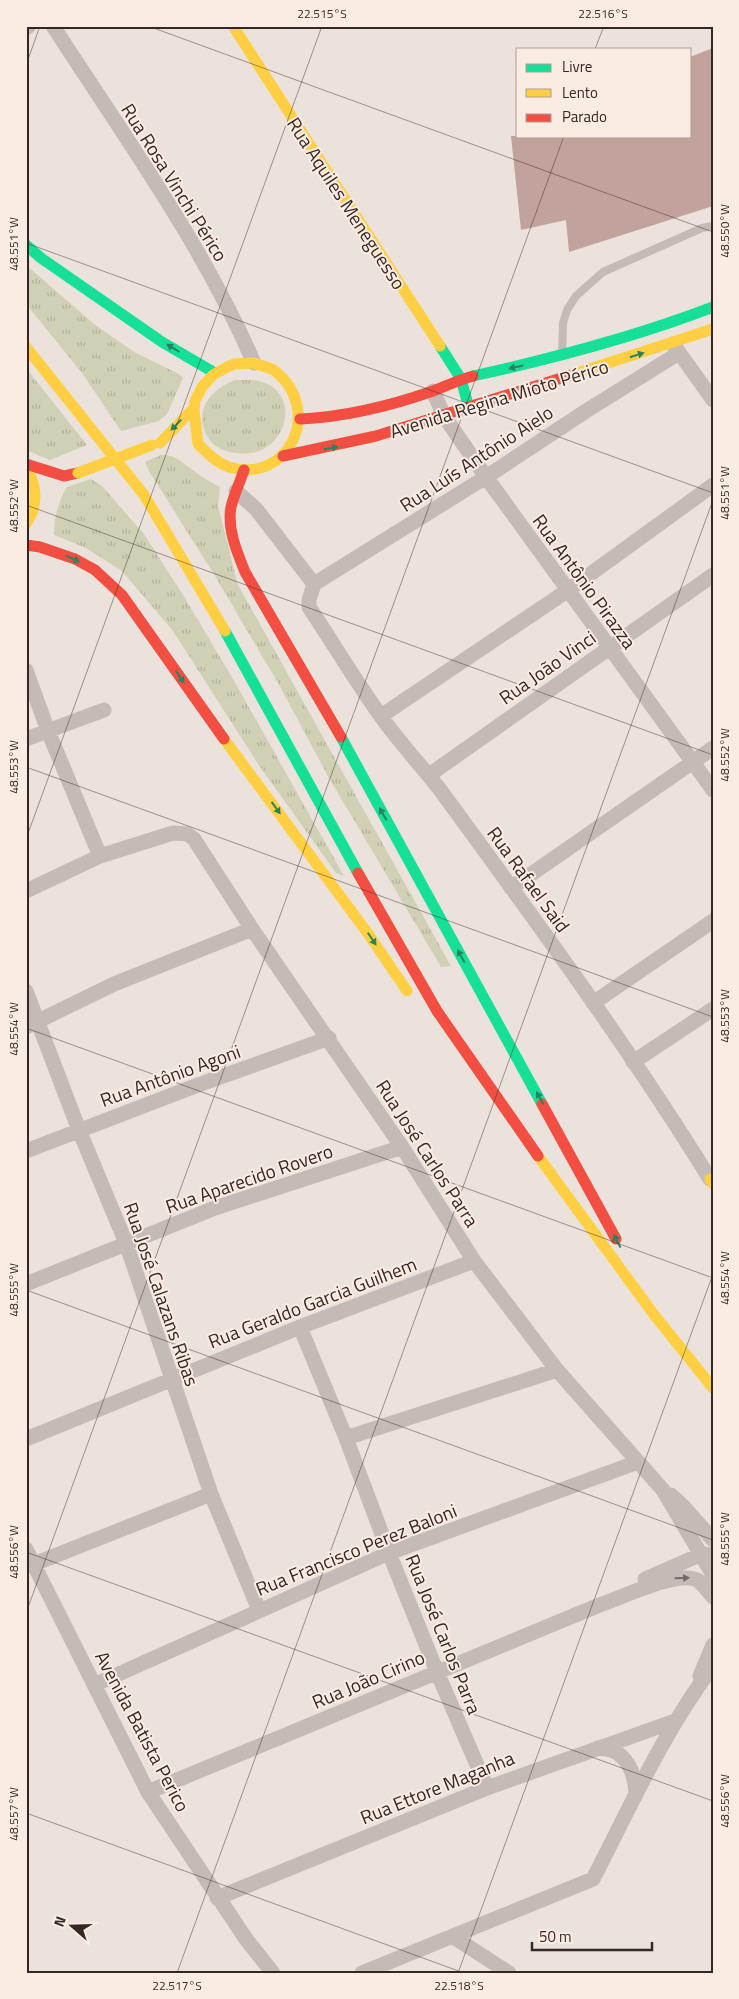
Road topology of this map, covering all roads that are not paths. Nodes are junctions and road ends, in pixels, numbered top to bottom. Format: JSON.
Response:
{"nodes":[{"id":1,"x":29,"y":26,"type":"edge"},
{"id":2,"x":53,"y":26,"type":"edge"},
{"id":3,"x":233,"y":26,"type":"edge"},
{"id":4,"x":26,"y":28,"type":"edge"},
{"id":5,"x":713,"y":226,"type":"edge"},
{"id":6,"x":26,"y":237,"type":"edge"},
{"id":7,"x":26,"y":245,"type":"edge"},
{"id":8,"x":41,"y":258,"type":"junction"},
{"id":9,"x":713,"y":307,"type":"edge"},
{"id":10,"x":664,"y":326,"type":"junction"},
{"id":11,"x":713,"y":329,"type":"edge"},
{"id":12,"x":26,"y":347,"type":"edge"},
{"id":13,"x":676,"y":349,"type":"junction"},
{"id":14,"x":562,"y":356,"type":"junction"},
{"id":15,"x":547,"y":360,"type":"junction"},
{"id":16,"x":254,"y":363,"type":"junction"},
{"id":17,"x":215,"y":373,"type":"junction"},
{"id":18,"x":461,"y":379,"type":"junction"},
{"id":19,"x":554,"y":380,"type":"junction"},
{"id":20,"x":433,"y":391,"type":"junction"},
{"id":21,"x":713,"y":400,"type":"edge"},
{"id":22,"x":194,"y":408,"type":"junction"},
{"id":23,"x":469,"y":408,"type":"junction"},
{"id":24,"x":444,"y":416,"type":"junction"},
{"id":25,"x":300,"y":418,"type":"junction"},
{"id":26,"x":156,"y":444,"type":"junction"},
{"id":27,"x":174,"y":444,"type":"dead end"},
{"id":28,"x":283,"y":456,"type":"junction"},
{"id":29,"x":26,"y":464,"type":"edge"},
{"id":30,"x":26,"y":468,"type":"edge"},
{"id":31,"x":244,"y":470,"type":"junction"},
{"id":32,"x":486,"y":477,"type":"junction"},
{"id":33,"x":57,"y":483,"type":"junction"},
{"id":34,"x":713,"y":485,"type":"edge"},
{"id":35,"x":236,"y":491,"type":"junction"},
{"id":36,"x":35,"y":502,"type":"junction"},
{"id":37,"x":26,"y":524,"type":"edge"},
{"id":38,"x":26,"y":545,"type":"edge"},
{"id":39,"x":713,"y":575,"type":"edge"},
{"id":40,"x":314,"y":584,"type":"junction"},
{"id":41,"x":567,"y":591,"type":"junction"},
{"id":42,"x":609,"y":648,"type":"junction"},
{"id":43,"x":26,"y":670,"type":"edge"},
{"id":44,"x":104,"y":710,"type":"dead end"},
{"id":45,"x":380,"y":716,"type":"junction"},
{"id":46,"x":48,"y":731,"type":"junction"},
{"id":47,"x":26,"y":739,"type":"edge"},
{"id":48,"x":713,"y":748,"type":"edge"},
{"id":49,"x":692,"y":762,"type":"junction"},
{"id":50,"x":429,"y":775,"type":"junction"},
{"id":51,"x":713,"y":790,"type":"edge"},
{"id":52,"x":100,"y":856,"type":"junction"},
{"id":53,"x":511,"y":888,"type":"junction"},
{"id":54,"x":26,"y":892,"type":"edge"},
{"id":55,"x":713,"y":921,"type":"edge"},
{"id":56,"x":252,"y":929,"type":"junction"},
{"id":57,"x":26,"y":992,"type":"edge"},
{"id":58,"x":412,"y":998,"type":"dead end"},
{"id":59,"x":593,"y":1003,"type":"junction"},
{"id":60,"x":713,"y":1009,"type":"edge"},
{"id":61,"x":32,"y":1024,"type":"edge"},
{"id":62,"x":329,"y":1038,"type":"junction"},
{"id":63,"x":448,"y":1049,"type":"dead end"},
{"id":64,"x":634,"y":1062,"type":"junction"},
{"id":65,"x":511,"y":1119,"type":"junction"},
{"id":66,"x":79,"y":1130,"type":"junction"},
{"id":67,"x":402,"y":1147,"type":"junction"},
{"id":68,"x":26,"y":1151,"type":"edge"},
{"id":69,"x":712,"y":1180,"type":"edge"},
{"id":70,"x":126,"y":1243,"type":"junction"},
{"id":71,"x":474,"y":1261,"type":"junction"},
{"id":72,"x":26,"y":1284,"type":"edge"},
{"id":73,"x":655,"y":1316,"type":"junction"},
{"id":74,"x":300,"y":1327,"type":"junction"},
{"id":75,"x":557,"y":1370,"type":"junction"},
{"id":76,"x":171,"y":1379,"type":"junction"},
{"id":77,"x":713,"y":1388,"type":"edge"},
{"id":78,"x":26,"y":1438,"type":"edge"},
{"id":79,"x":346,"y":1438,"type":"junction"},
{"id":80,"x":638,"y":1462,"type":"junction"},
{"id":81,"x":663,"y":1490,"type":"junction"},
{"id":82,"x":211,"y":1494,"type":"junction"},
{"id":83,"x":713,"y":1540,"type":"edge"},
{"id":84,"x":26,"y":1550,"type":"edge"},
{"id":85,"x":389,"y":1553,"type":"junction"},
{"id":86,"x":707,"y":1554,"type":"edge"},
{"id":87,"x":34,"y":1564,"type":"junction"},
{"id":88,"x":713,"y":1575,"type":"edge"},
{"id":89,"x":713,"y":1597,"type":"edge"},
{"id":90,"x":602,"y":1604,"type":"junction"},
{"id":91,"x":259,"y":1610,"type":"junction"},
{"id":92,"x":713,"y":1646,"type":"edge"},
{"id":93,"x":713,"y":1666,"type":"edge"},
{"id":94,"x":437,"y":1672,"type":"junction"},
{"id":95,"x":94,"y":1685,"type":"junction"},
{"id":96,"x":694,"y":1691,"type":"junction"},
{"id":97,"x":675,"y":1721,"type":"junction"},
{"id":98,"x":598,"y":1748,"type":"junction"},
{"id":99,"x":486,"y":1788,"type":"junction"},
{"id":100,"x":148,"y":1792,"type":"junction"},
{"id":101,"x":636,"y":1796,"type":"junction"},
{"id":102,"x":217,"y":1898,"type":"junction"},
{"id":103,"x":452,"y":1936,"type":"junction"},
{"id":104,"x":273,"y":1973,"type":"edge"},
{"id":105,"x":362,"y":1973,"type":"edge"},
{"id":106,"x":509,"y":1973,"type":"edge"}],
"edges":[{"from":1,"to":4,"type":"street"},
{"from":2,"to":16,"type":"street","name":"Rua Rosa Vinchi Périco"},
{"from":3,"to":18,"type":"main road","name":"Rua Aquiles Meneguesso"},
{"from":5,"to":14,"type":"lane"},
{"from":6,"to":8,"type":"street"},
{"from":7,"to":8,"type":"main road"},
{"from":17,"to":8,"type":"main road","one_way":true},
{"from":9,"to":10,"type":"main road","name":"Avenida Regina Mioto Périco"},
{"from":10,"to":13,"type":"street"},
{"from":10,"to":14,"type":"main road","name":"Avenida Regina Mioto Périco"},
{"from":11,"to":13,"type":"main road","name":"Avenida Regina Mioto Périco"},
{"from":12,"to":65,"type":"main road"},
{"from":19,"to":13,"type":"main road","name":"Avenida Regina Mioto Périco","one_way":true},
{"from":13,"to":21,"type":"street"},
{"from":13,"to":32,"type":"street","name":"Rua Luís Antônio Aielo"},
{"from":14,"to":15,"type":"main road","name":"Avenida Regina Mioto Périco"},
{"from":15,"to":18,"type":"main road","name":"Avenida Regina Mioto Périco","one_way":true},
{"from":15,"to":19,"type":"main road"},
{"from":16,"to":17,"type":"main road"},
{"from":16,"to":25,"type":"main road"},
{"from":17,"to":22,"type":"main road"},
{"from":18,"to":20,"type":"main road","name":"Avenida Regina Mioto Périco"},
{"from":18,"to":23,"type":"main road","name":"Rua Aquiles Meneguesso"},
{"from":19,"to":23,"type":"main road","name":"Avenida Regina Mioto Périco"},
{"from":20,"to":24,"type":"street","name":"Rua Antônio Pirazza"},
{"from":20,"to":25,"type":"main road","name":"Avenida Regina Mioto Périco"},
{"from":22,"to":26,"type":"main road","one_way":true},
{"from":22,"to":31,"type":"main road"},
{"from":23,"to":24,"type":"main road","name":"Avenida Regina Mioto Périco"},
{"from":28,"to":24,"type":"main road","name":"Avenida Regina Mioto Périco","one_way":true},
{"from":24,"to":32,"type":"street","name":"Rua Antônio Pirazza"},
{"from":25,"to":28,"type":"main road"},
{"from":26,"to":27,"type":"main road"},
{"from":26,"to":33,"type":"main road","bridge":true},
{"from":28,"to":31,"type":"main road"},
{"from":29,"to":33,"type":"main road"},
{"from":30,"to":36,"type":"main road"},
{"from":31,"to":35,"type":"main road"},
{"from":32,"to":40,"type":"street","name":"Rua Luís Antônio Aielo"},
{"from":32,"to":41,"type":"street","name":"Rua Antônio Pirazza"},
{"from":33,"to":36,"type":"main road"},
{"from":34,"to":41,"type":"street"},
{"from":35,"to":40,"type":"street"},
{"from":73,"to":35,"type":"main road","one_way":true},
{"from":36,"to":37,"type":"main road"},
{"from":38,"to":58,"type":"main road","one_way":true},
{"from":39,"to":42,"type":"street","name":"Rua João Vinci"},
{"from":40,"to":45,"type":"street","name":"Rua Rafael Said"},
{"from":41,"to":42,"type":"street","name":"Rua Antônio Pirazza"},
{"from":41,"to":45,"type":"street"},
{"from":42,"to":49,"type":"street","name":"Rua Antônio Pirazza"},
{"from":42,"to":50,"type":"street","name":"Rua João Vinci"},
{"from":43,"to":46,"type":"street"},
{"from":44,"to":46,"type":"street"},
{"from":45,"to":50,"type":"street","name":"Rua Rafael Said"},
{"from":46,"to":47,"type":"street"},
{"from":46,"to":52,"type":"street"},
{"from":48,"to":49,"type":"street"},
{"from":49,"to":51,"type":"street","name":"Rua Antônio Pirazza"},
{"from":49,"to":53,"type":"street"},
{"from":50,"to":53,"type":"street","name":"Rua Rafael Said"},
{"from":52,"to":54,"type":"street"},
{"from":52,"to":56,"type":"street","name":"Rua José Carlos Parra"},
{"from":53,"to":59,"type":"street","name":"Rua Rafael Said"},
{"from":55,"to":59,"type":"street"},
{"from":56,"to":61,"type":"street"},
{"from":56,"to":62,"type":"street","name":"Rua José Carlos Parra"},
{"from":57,"to":61,"type":"street","name":"Rua José Calazans Ribas"},
{"from":59,"to":64,"type":"street","name":"Rua Rafael Said"},
{"from":60,"to":64,"type":"street"},
{"from":61,"to":66,"type":"street","name":"Rua José Calazans Ribas"},
{"from":62,"to":66,"type":"street","name":"Rua Antônio Agoni"},
{"from":62,"to":67,"type":"street","name":"Rua José Carlos Parra"},
{"from":63,"to":65,"type":"main road"},
{"from":64,"to":69,"type":"street","name":"Rua Rafael Said"},
{"from":65,"to":73,"type":"main road"},
{"from":66,"to":68,"type":"street","name":"Rua Antônio Agoni"},
{"from":66,"to":70,"type":"street","name":"Rua José Calazans Ribas"},
{"from":67,"to":70,"type":"street","name":"Rua Aparecido Rovero"},
{"from":67,"to":71,"type":"street","name":"Rua José Carlos Parra"},
{"from":70,"to":72,"type":"street","name":"Rua Aparecido Rovero"},
{"from":70,"to":76,"type":"street","name":"Rua José Calazans Ribas"},
{"from":71,"to":74,"type":"street","name":"Rua Geraldo Garcia Guilhem"},
{"from":71,"to":75,"type":"street","name":"Rua José Carlos Parra"},
{"from":73,"to":77,"type":"main road"},
{"from":74,"to":76,"type":"street","name":"Rua Geraldo Garcia Guilhem"},
{"from":74,"to":79,"type":"street","name":"Rua José Carlos Parra"},
{"from":75,"to":79,"type":"street"},
{"from":75,"to":80,"type":"street","name":"Rua José Carlos Parra"},
{"from":76,"to":78,"type":"street","name":"Rua Geraldo Garcia Guilhem"},
{"from":76,"to":82,"type":"street","name":"Rua José Calazans Ribas"},
{"from":79,"to":85,"type":"street","name":"Rua José Carlos Parra"},
{"from":80,"to":81,"type":"street","name":"Rua José Carlos Parra"},
{"from":80,"to":85,"type":"street","name":"Rua Francisco Perez Baloni"},
{"from":81,"to":83,"type":"street","name":"Rua José Carlos Parra"},
{"from":81,"to":86,"type":"street","name":"Rua José Carlos Parra"},
{"from":82,"to":87,"type":"street"},
{"from":82,"to":91,"type":"street","name":"Rua José Calazans Ribas"},
{"from":84,"to":87,"type":"street","name":"Avenida Batista Perico"},
{"from":85,"to":91,"type":"street","name":"Rua Francisco Perez Baloni"},
{"from":85,"to":94,"type":"street","name":"Rua José Carlos Parra"},
{"from":86,"to":88,"type":"street","name":"Rua José Carlos Parra"},
{"from":86,"to":90,"type":"street"},
{"from":87,"to":95,"type":"street","name":"Avenida Batista Perico"},
{"from":90,"to":89,"type":"street","one_way":true},
{"from":90,"to":94,"type":"street","name":"Rua João Cirino"},
{"from":91,"to":95,"type":"street","name":"Rua Francisco Perez Baloni"},
{"from":92,"to":96,"type":"street"},
{"from":93,"to":96,"type":"street"},
{"from":94,"to":99,"type":"street","name":"Rua José Carlos Parra"},
{"from":94,"to":100,"type":"street","name":"Rua João Cirino"},
{"from":95,"to":100,"type":"street","name":"Avenida Batista Perico"},
{"from":96,"to":97,"type":"street"},
{"from":97,"to":98,"type":"street","name":"Rua Ettore Maganha"},
{"from":97,"to":101,"type":"street"},
{"from":98,"to":99,"type":"street","name":"Rua Ettore Maganha"},
{"from":98,"to":101,"type":"street"},
{"from":99,"to":102,"type":"street","name":"Rua Ettore Maganha"},
{"from":100,"to":102,"type":"street","name":"Avenida Batista Perico"},
{"from":101,"to":103,"type":"street"},
{"from":102,"to":104,"type":"street","name":"Avenida Batista Perico"},
{"from":103,"to":105,"type":"street"},
{"from":103,"to":106,"type":"street"}]}
